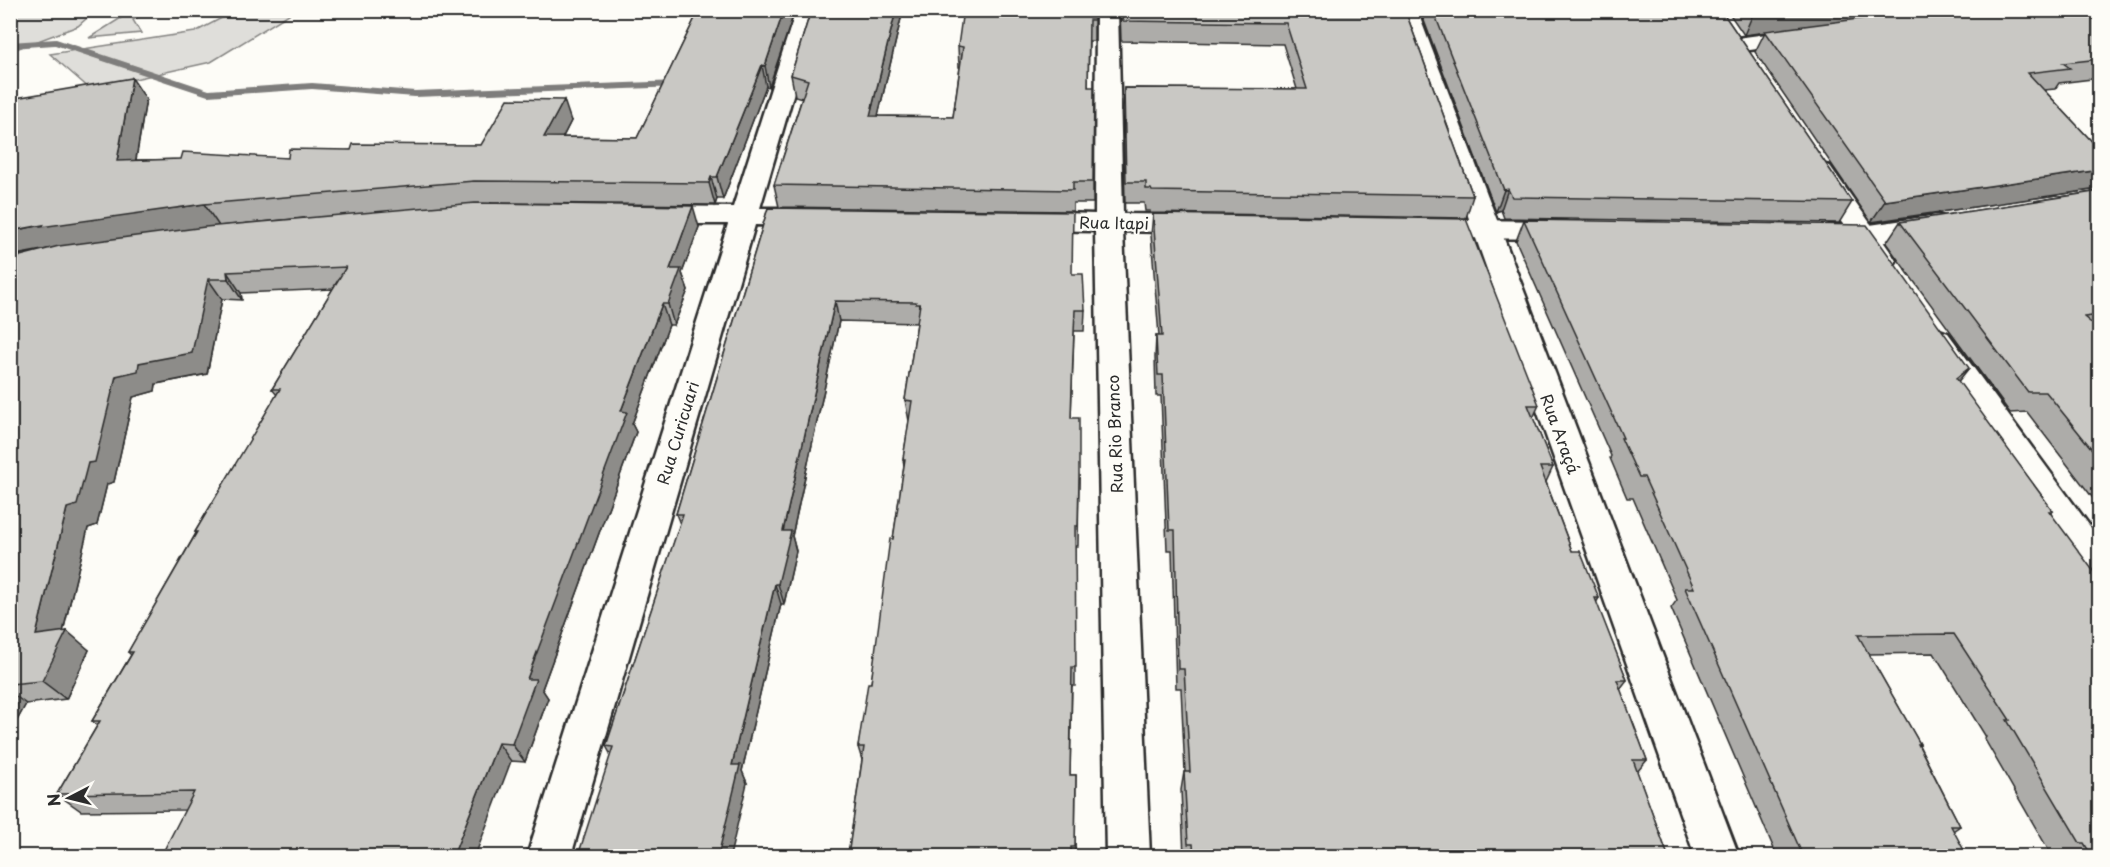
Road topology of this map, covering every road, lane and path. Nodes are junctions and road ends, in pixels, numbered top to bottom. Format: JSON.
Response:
{"nodes":[{"id":1,"x":807,"y":10,"type":"edge"},
{"id":2,"x":1107,"y":10,"type":"edge"},
{"id":3,"x":1406,"y":10,"type":"edge"},
{"id":4,"x":1718,"y":19,"type":"edge"},
{"id":5,"x":1819,"y":34,"type":"edge"},
{"id":6,"x":1737,"y":45,"type":"junction"},
{"id":7,"x":1755,"y":73,"type":"edge"},
{"id":8,"x":1806,"y":149,"type":"edge"},
{"id":9,"x":626,"y":215,"type":"edge"},
{"id":10,"x":744,"y":216,"type":"junction"},
{"id":11,"x":838,"y":218,"type":"edge"},
{"id":12,"x":1003,"y":221,"type":"edge"},
{"id":13,"x":1958,"y":221,"type":"edge"},
{"id":14,"x":1108,"y":223,"type":"junction"},
{"id":15,"x":1225,"y":225,"type":"edge"},
{"id":16,"x":1433,"y":228,"type":"edge"},
{"id":17,"x":1485,"y":229,"type":"junction"},
{"id":18,"x":1591,"y":231,"type":"edge"},
{"id":19,"x":1804,"y":234,"type":"edge"},
{"id":20,"x":1863,"y":235,"type":"junction"},
{"id":21,"x":1897,"y":283,"type":"edge"},
{"id":22,"x":1925,"y":322,"type":"edge"},
{"id":23,"x":2094,"y":552,"type":"edge"},
{"id":24,"x":549,"y":856,"type":"edge"},
{"id":25,"x":1128,"y":856,"type":"edge"},
{"id":26,"x":1717,"y":856,"type":"edge"}],
"edges":[{"from":1,"to":10,"type":"street","name":"Rua Curicuari"},
{"from":2,"to":14,"type":"street","name":"Rua Rio Branco"},
{"from":3,"to":17,"type":"street","name":"Rua Araçá"},
{"from":4,"to":6,"type":"street"},
{"from":5,"to":6,"type":"street"},
{"from":6,"to":7,"type":"street"},
{"from":8,"to":20,"type":"street"},
{"from":9,"to":10,"type":"street"},
{"from":10,"to":11,"type":"street"},
{"from":10,"to":24,"type":"street","name":"Rua Curicuari"},
{"from":12,"to":14,"type":"street","name":"Rua Itapi"},
{"from":13,"to":20,"type":"street"},
{"from":14,"to":15,"type":"street","name":"Rua Itapi"},
{"from":14,"to":25,"type":"street","name":"Rua Rio Branco"},
{"from":16,"to":17,"type":"street"},
{"from":17,"to":18,"type":"street"},
{"from":17,"to":26,"type":"street","name":"Rua Araçá"},
{"from":19,"to":20,"type":"street"},
{"from":20,"to":21,"type":"street"},
{"from":22,"to":23,"type":"street"}]}
